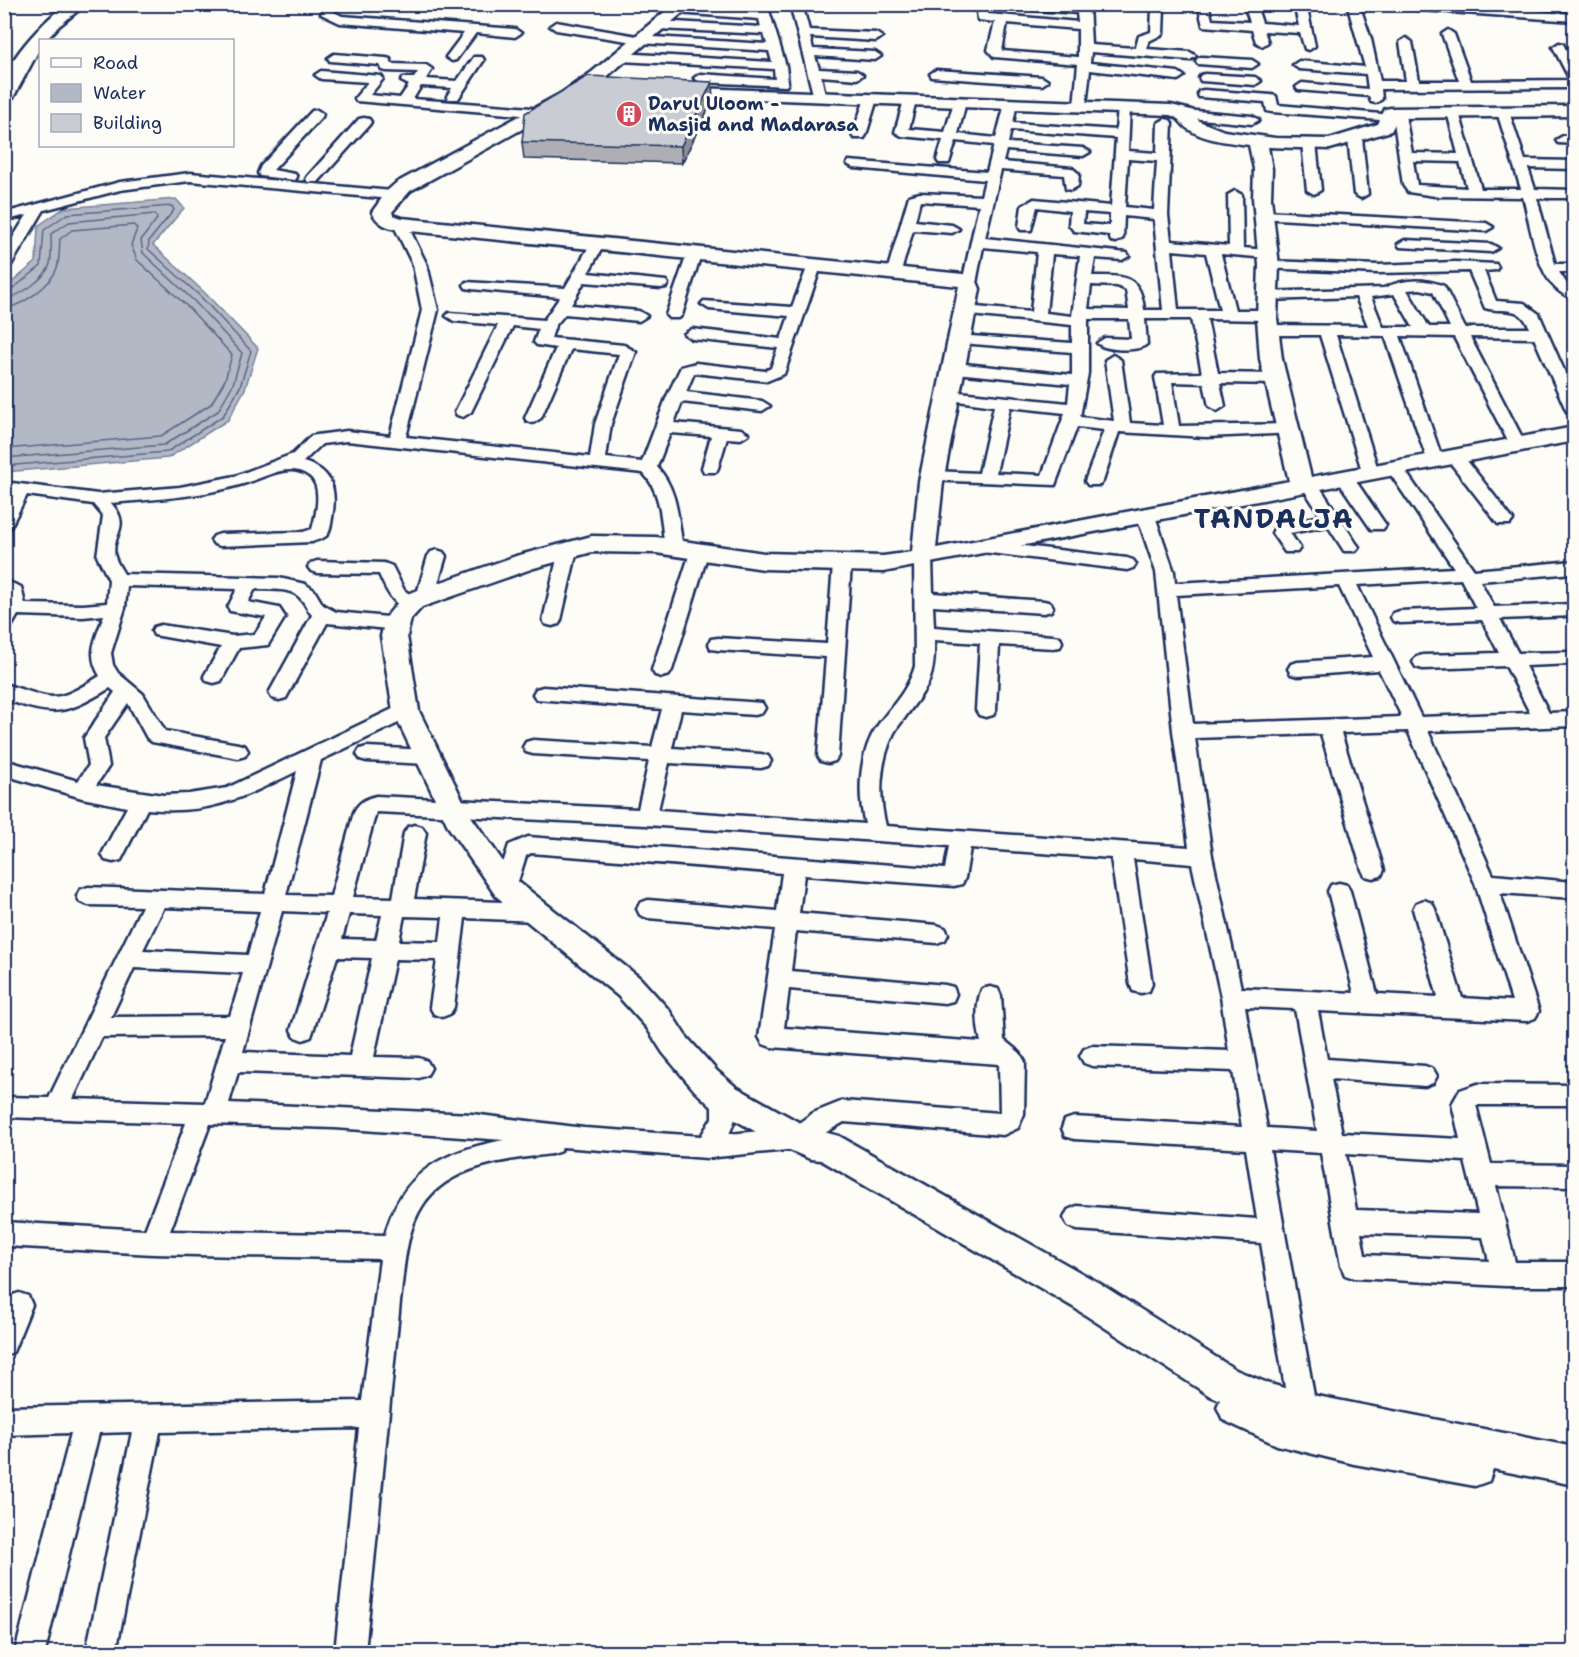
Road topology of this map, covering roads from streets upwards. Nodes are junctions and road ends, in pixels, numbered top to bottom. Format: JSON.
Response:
{"nodes":[{"id":1,"x":78,"y":4,"type":"edge"},
{"id":2,"x":332,"y":4,"type":"edge"},
{"id":3,"x":796,"y":4,"type":"edge"},
{"id":4,"x":982,"y":4,"type":"edge"},
{"id":5,"x":1009,"y":4,"type":"edge"},
{"id":6,"x":1300,"y":4,"type":"edge"},
{"id":7,"x":1353,"y":4,"type":"edge"},
{"id":8,"x":1394,"y":4,"type":"edge"},
{"id":9,"x":1017,"y":5,"type":"edge"},
{"id":10,"x":678,"y":6,"type":"edge"},
{"id":11,"x":1037,"y":6,"type":"edge"},
{"id":12,"x":1203,"y":6,"type":"dead end"},
{"id":13,"x":1083,"y":7,"type":"edge"},
{"id":14,"x":1158,"y":8,"type":"dead end"},
{"id":15,"x":1251,"y":8,"type":"dead end"},
{"id":16,"x":763,"y":10,"type":"edge"},
{"id":17,"x":1521,"y":10,"type":"edge"},
{"id":18,"x":1002,"y":18,"type":"junction"},
{"id":19,"x":1575,"y":18,"type":"edge"},
{"id":20,"x":1207,"y":23,"type":"junction"},
{"id":21,"x":658,"y":25,"type":"junction"},
{"id":22,"x":556,"y":26,"type":"dead end"},
{"id":23,"x":1083,"y":26,"type":"junction"},
{"id":24,"x":1258,"y":27,"type":"junction"},
{"id":25,"x":472,"y":30,"type":"junction"},
{"id":26,"x":1306,"y":30,"type":"junction"},
{"id":27,"x":770,"y":31,"type":"junction"},
{"id":28,"x":515,"y":33,"type":"dead end"},
{"id":29,"x":803,"y":33,"type":"junction"},
{"id":30,"x":1449,"y":34,"type":"dead end"},
{"id":31,"x":876,"y":37,"type":"dead end"},
{"id":32,"x":636,"y":38,"type":"junction"},
{"id":33,"x":1208,"y":40,"type":"dead end"},
{"id":34,"x":1038,"y":41,"type":"dead end"},
{"id":35,"x":1262,"y":42,"type":"dead end"},
{"id":36,"x":1406,"y":42,"type":"dead end"},
{"id":37,"x":1309,"y":46,"type":"dead end"},
{"id":38,"x":1559,"y":47,"type":"dead end"},
{"id":39,"x":774,"y":48,"type":"junction"},
{"id":40,"x":808,"y":52,"type":"junction"},
{"id":41,"x":1140,"y":52,"type":"junction"},
{"id":42,"x":435,"y":56,"type":"dead end"},
{"id":43,"x":875,"y":56,"type":"dead end"},
{"id":44,"x":1190,"y":56,"type":"dead end"},
{"id":45,"x":452,"y":57,"type":"dead end"},
{"id":46,"x":620,"y":57,"type":"junction"},
{"id":47,"x":334,"y":58,"type":"dead end"},
{"id":48,"x":1041,"y":58,"type":"junction"},
{"id":49,"x":1084,"y":59,"type":"junction"},
{"id":50,"x":478,"y":60,"type":"dead end"},
{"id":51,"x":1202,"y":61,"type":"dead end"},
{"id":52,"x":15,"y":65,"type":"edge"},
{"id":53,"x":780,"y":66,"type":"junction"},
{"id":54,"x":1299,"y":66,"type":"dead end"},
{"id":55,"x":386,"y":67,"type":"junction"},
{"id":56,"x":431,"y":69,"type":"junction"},
{"id":57,"x":1373,"y":71,"type":"junction"},
{"id":58,"x":814,"y":72,"type":"junction"},
{"id":59,"x":936,"y":74,"type":"dead end"},
{"id":60,"x":321,"y":75,"type":"dead end"},
{"id":61,"x":857,"y":75,"type":"dead end"},
{"id":62,"x":1178,"y":76,"type":"dead end"},
{"id":63,"x":1575,"y":76,"type":"edge"},
{"id":64,"x":700,"y":78,"type":"dead end"},
{"id":65,"x":1205,"y":78,"type":"dead end"},
{"id":66,"x":377,"y":79,"type":"junction"},
{"id":67,"x":1042,"y":81,"type":"junction"},
{"id":68,"x":1255,"y":81,"type":"junction"},
{"id":69,"x":417,"y":82,"type":"junction"},
{"id":70,"x":4,"y":83,"type":"edge"},
{"id":71,"x":580,"y":84,"type":"junction"},
{"id":72,"x":1466,"y":84,"type":"junction"},
{"id":73,"x":1575,"y":84,"type":"edge"},
{"id":74,"x":1413,"y":85,"type":"junction"},
{"id":75,"x":462,"y":86,"type":"junction"},
{"id":76,"x":617,"y":86,"type":"edge"},
{"id":77,"x":1302,"y":87,"type":"dead end"},
{"id":78,"x":1375,"y":89,"type":"junction"},
{"id":79,"x":660,"y":90,"type":"edge"},
{"id":80,"x":1204,"y":94,"type":"dead end"},
{"id":81,"x":819,"y":95,"type":"junction"},
{"id":82,"x":4,"y":98,"type":"edge"},
{"id":83,"x":1257,"y":98,"type":"junction"},
{"id":84,"x":871,"y":99,"type":"junction"},
{"id":85,"x":910,"y":100,"type":"junction"},
{"id":86,"x":404,"y":102,"type":"junction"},
{"id":87,"x":960,"y":102,"type":"junction"},
{"id":88,"x":1011,"y":103,"type":"junction"},
{"id":89,"x":1039,"y":104,"type":"junction"},
{"id":90,"x":446,"y":106,"type":"junction"},
{"id":91,"x":1080,"y":106,"type":"junction"},
{"id":92,"x":1124,"y":107,"type":"junction"},
{"id":93,"x":1575,"y":111,"type":"edge"},
{"id":94,"x":532,"y":112,"type":"junction"},
{"id":95,"x":1453,"y":112,"type":"junction"},
{"id":96,"x":1503,"y":112,"type":"junction"},
{"id":97,"x":317,"y":114,"type":"dead end"},
{"id":98,"x":1185,"y":114,"type":"junction"},
{"id":99,"x":1386,"y":119,"type":"junction"},
{"id":100,"x":1252,"y":120,"type":"dead end"},
{"id":101,"x":1285,"y":121,"type":"dead end"},
{"id":102,"x":364,"y":122,"type":"dead end"},
{"id":103,"x":1165,"y":123,"type":"dead end"},
{"id":104,"x":1005,"y":126,"type":"junction"},
{"id":105,"x":906,"y":133,"type":"junction"},
{"id":106,"x":1122,"y":134,"type":"junction"},
{"id":107,"x":859,"y":135,"type":"dead end"},
{"id":108,"x":951,"y":137,"type":"junction"},
{"id":109,"x":1355,"y":138,"type":"junction"},
{"id":110,"x":1257,"y":140,"type":"junction"},
{"id":111,"x":1310,"y":143,"type":"junction"},
{"id":112,"x":1001,"y":144,"type":"junction"},
{"id":113,"x":900,"y":149,"type":"dead end"},
{"id":114,"x":1083,"y":152,"type":"dead end"},
{"id":115,"x":1121,"y":154,"type":"junction"},
{"id":116,"x":1406,"y":157,"type":"junction"},
{"id":117,"x":1164,"y":158,"type":"junction"},
{"id":118,"x":1466,"y":159,"type":"junction"},
{"id":119,"x":944,"y":160,"type":"dead end"},
{"id":120,"x":854,"y":164,"type":"dead end"},
{"id":121,"x":1521,"y":164,"type":"junction"},
{"id":122,"x":1575,"y":165,"type":"edge"},
{"id":123,"x":994,"y":171,"type":"junction"},
{"id":124,"x":313,"y":179,"type":"junction"},
{"id":125,"x":1071,"y":186,"type":"dead end"},
{"id":126,"x":402,"y":188,"type":"junction"},
{"id":127,"x":1314,"y":190,"type":"dead end"},
{"id":128,"x":1475,"y":192,"type":"junction"},
{"id":129,"x":1529,"y":192,"type":"junction"},
{"id":130,"x":1360,"y":194,"type":"dead end"},
{"id":131,"x":1575,"y":194,"type":"edge"},
{"id":132,"x":1235,"y":195,"type":"dead end"},
{"id":133,"x":987,"y":201,"type":"junction"},
{"id":134,"x":1077,"y":207,"type":"junction"},
{"id":135,"x":38,"y":209,"type":"junction"},
{"id":136,"x":1118,"y":211,"type":"junction"},
{"id":137,"x":1161,"y":215,"type":"junction"},
{"id":138,"x":1265,"y":215,"type":"junction"},
{"id":139,"x":4,"y":217,"type":"edge"},
{"id":140,"x":1399,"y":222,"type":"junction"},
{"id":141,"x":399,"y":224,"type":"junction"},
{"id":142,"x":907,"y":225,"type":"junction"},
{"id":143,"x":1026,"y":226,"type":"dead end"},
{"id":144,"x":1486,"y":227,"type":"dead end"},
{"id":145,"x":952,"y":229,"type":"dead end"},
{"id":146,"x":977,"y":242,"type":"junction"},
{"id":147,"x":598,"y":243,"type":"junction"},
{"id":148,"x":1405,"y":244,"type":"junction"},
{"id":149,"x":1164,"y":245,"type":"junction"},
{"id":150,"x":1491,"y":248,"type":"dead end"},
{"id":151,"x":1046,"y":249,"type":"junction"},
{"id":152,"x":1213,"y":250,"type":"junction"},
{"id":153,"x":1088,"y":252,"type":"junction"},
{"id":154,"x":1236,"y":252,"type":"junction"},
{"id":155,"x":694,"y":254,"type":"junction"},
{"id":156,"x":1122,"y":256,"type":"dead end"},
{"id":157,"x":1268,"y":259,"type":"junction"},
{"id":158,"x":4,"y":265,"type":"edge"},
{"id":159,"x":814,"y":266,"type":"junction"},
{"id":160,"x":1474,"y":266,"type":"junction"},
{"id":161,"x":1491,"y":267,"type":"dead end"},
{"id":162,"x":1413,"y":268,"type":"junction"},
{"id":163,"x":1549,"y":268,"type":"junction"},
{"id":164,"x":1575,"y":268,"type":"edge"},
{"id":165,"x":894,"y":275,"type":"junction"},
{"id":166,"x":578,"y":277,"type":"junction"},
{"id":167,"x":1084,"y":280,"type":"junction"},
{"id":168,"x":969,"y":283,"type":"junction"},
{"id":169,"x":661,"y":284,"type":"dead end"},
{"id":170,"x":471,"y":285,"type":"dead end"},
{"id":171,"x":1398,"y":286,"type":"junction"},
{"id":172,"x":569,"y":293,"type":"junction"},
{"id":173,"x":1324,"y":294,"type":"junction"},
{"id":174,"x":1362,"y":294,"type":"junction"},
{"id":175,"x":1575,"y":294,"type":"edge"},
{"id":176,"x":709,"y":304,"type":"dead end"},
{"id":177,"x":561,"y":309,"type":"junction"},
{"id":178,"x":965,"y":311,"type":"junction"},
{"id":179,"x":797,"y":312,"type":"junction"},
{"id":180,"x":1267,"y":313,"type":"junction"},
{"id":181,"x":1138,"y":314,"type":"junction"},
{"id":182,"x":1171,"y":314,"type":"junction"},
{"id":183,"x":674,"y":315,"type":"dead end"},
{"id":184,"x":1198,"y":315,"type":"junction"},
{"id":185,"x":1229,"y":315,"type":"junction"},
{"id":186,"x":454,"y":316,"type":"dead end"},
{"id":187,"x":639,"y":316,"type":"dead end"},
{"id":188,"x":1038,"y":317,"type":"junction"},
{"id":189,"x":1080,"y":317,"type":"junction"},
{"id":190,"x":508,"y":321,"type":"junction"},
{"id":191,"x":548,"y":325,"type":"junction"},
{"id":192,"x":1330,"y":332,"type":"junction"},
{"id":193,"x":1385,"y":332,"type":"junction"},
{"id":194,"x":1424,"y":332,"type":"junction"},
{"id":195,"x":1459,"y":332,"type":"junction"},
{"id":196,"x":1540,"y":333,"type":"junction"},
{"id":197,"x":692,"y":334,"type":"dead end"},
{"id":198,"x":961,"y":338,"type":"junction"},
{"id":199,"x":1105,"y":343,"type":"dead end"},
{"id":200,"x":786,"y":344,"type":"junction"},
{"id":201,"x":565,"y":345,"type":"junction"},
{"id":202,"x":1080,"y":348,"type":"junction"},
{"id":203,"x":1113,"y":360,"type":"dead end"},
{"id":204,"x":955,"y":368,"type":"junction"},
{"id":205,"x":1212,"y":377,"type":"junction"},
{"id":206,"x":1276,"y":379,"type":"junction"},
{"id":207,"x":1079,"y":380,"type":"junction"},
{"id":208,"x":675,"y":396,"type":"junction"},
{"id":209,"x":949,"y":396,"type":"junction"},
{"id":210,"x":1003,"y":402,"type":"junction"},
{"id":211,"x":762,"y":406,"type":"dead end"},
{"id":212,"x":1217,"y":406,"type":"dead end"},
{"id":213,"x":1575,"y":410,"type":"edge"},
{"id":214,"x":463,"y":412,"type":"dead end"},
{"id":215,"x":1073,"y":415,"type":"junction"},
{"id":216,"x":532,"y":418,"type":"dead end"},
{"id":217,"x":664,"y":427,"type":"junction"},
{"id":218,"x":1118,"y":428,"type":"junction"},
{"id":219,"x":1288,"y":429,"type":"junction"},
{"id":220,"x":1172,"y":431,"type":"junction"},
{"id":221,"x":720,"y":432,"type":"junction"},
{"id":222,"x":741,"y":434,"type":"dead end"},
{"id":223,"x":1575,"y":434,"type":"edge"},
{"id":224,"x":397,"y":442,"type":"junction"},
{"id":225,"x":1518,"y":445,"type":"junction"},
{"id":226,"x":1445,"y":459,"type":"junction"},
{"id":227,"x":292,"y":461,"type":"junction"},
{"id":228,"x":597,"y":463,"type":"junction"},
{"id":229,"x":648,"y":468,"type":"junction"},
{"id":230,"x":710,"y":468,"type":"dead end"},
{"id":231,"x":1395,"y":469,"type":"junction"},
{"id":232,"x":1370,"y":473,"type":"junction"},
{"id":233,"x":932,"y":476,"type":"junction"},
{"id":234,"x":986,"y":478,"type":"junction"},
{"id":235,"x":1345,"y":478,"type":"junction"},
{"id":236,"x":1094,"y":482,"type":"dead end"},
{"id":237,"x":1306,"y":486,"type":"junction"},
{"id":238,"x":13,"y":488,"type":"edge"},
{"id":239,"x":98,"y":500,"type":"junction"},
{"id":240,"x":1146,"y":516,"type":"junction"},
{"id":241,"x":1332,"y":519,"type":"junction"},
{"id":242,"x":1504,"y":520,"type":"dead end"},
{"id":243,"x":4,"y":524,"type":"edge"},
{"id":244,"x":1377,"y":525,"type":"dead end"},
{"id":245,"x":220,"y":540,"type":"dead end"},
{"id":246,"x":672,"y":540,"type":"junction"},
{"id":247,"x":980,"y":547,"type":"junction"},
{"id":248,"x":1350,"y":547,"type":"dead end"},
{"id":249,"x":1291,"y":548,"type":"dead end"},
{"id":250,"x":568,"y":550,"type":"junction"},
{"id":251,"x":699,"y":553,"type":"junction"},
{"id":252,"x":437,"y":556,"type":"dead end"},
{"id":253,"x":923,"y":558,"type":"junction"},
{"id":254,"x":842,"y":564,"type":"junction"},
{"id":255,"x":1127,"y":564,"type":"dead end"},
{"id":256,"x":317,"y":567,"type":"dead end"},
{"id":257,"x":1575,"y":567,"type":"edge"},
{"id":258,"x":1468,"y":575,"type":"junction"},
{"id":259,"x":118,"y":580,"type":"junction"},
{"id":260,"x":1345,"y":580,"type":"junction"},
{"id":261,"x":249,"y":583,"type":"junction"},
{"id":262,"x":4,"y":586,"type":"edge"},
{"id":263,"x":1166,"y":590,"type":"junction"},
{"id":264,"x":924,"y":599,"type":"junction"},
{"id":265,"x":15,"y":606,"type":"junction"},
{"id":266,"x":1044,"y":607,"type":"dead end"},
{"id":267,"x":116,"y":608,"type":"junction"},
{"id":268,"x":411,"y":608,"type":"junction"},
{"id":269,"x":1575,"y":610,"type":"edge"},
{"id":270,"x":322,"y":614,"type":"junction"},
{"id":271,"x":1488,"y":614,"type":"junction"},
{"id":272,"x":1400,"y":617,"type":"dead end"},
{"id":273,"x":552,"y":620,"type":"dead end"},
{"id":274,"x":4,"y":623,"type":"edge"},
{"id":275,"x":161,"y":631,"type":"dead end"},
{"id":276,"x":925,"y":633,"type":"junction"},
{"id":277,"x":990,"y":638,"type":"junction"},
{"id":278,"x":233,"y":642,"type":"junction"},
{"id":279,"x":1053,"y":642,"type":"dead end"},
{"id":280,"x":718,"y":644,"type":"dead end"},
{"id":281,"x":836,"y":651,"type":"junction"},
{"id":282,"x":1575,"y":658,"type":"edge"},
{"id":283,"x":1512,"y":660,"type":"junction"},
{"id":284,"x":1423,"y":662,"type":"dead end"},
{"id":285,"x":1385,"y":663,"type":"junction"},
{"id":286,"x":1298,"y":669,"type":"dead end"},
{"id":287,"x":662,"y":670,"type":"dead end"},
{"id":288,"x":214,"y":676,"type":"dead end"},
{"id":289,"x":118,"y":684,"type":"junction"},
{"id":290,"x":4,"y":691,"type":"edge"},
{"id":291,"x":279,"y":693,"type":"dead end"},
{"id":292,"x":543,"y":694,"type":"dead end"},
{"id":293,"x":673,"y":702,"type":"junction"},
{"id":294,"x":755,"y":708,"type":"dead end"},
{"id":295,"x":986,"y":710,"type":"dead end"},
{"id":296,"x":406,"y":711,"type":"junction"},
{"id":297,"x":1575,"y":719,"type":"edge"},
{"id":298,"x":1543,"y":720,"type":"junction"},
{"id":299,"x":1415,"y":724,"type":"junction"},
{"id":300,"x":1329,"y":726,"type":"junction"},
{"id":301,"x":1184,"y":731,"type":"junction"},
{"id":302,"x":533,"y":747,"type":"dead end"},
{"id":303,"x":238,"y":751,"type":"dead end"},
{"id":304,"x":367,"y":754,"type":"dead end"},
{"id":305,"x":312,"y":755,"type":"junction"},
{"id":306,"x":660,"y":755,"type":"junction"},
{"id":307,"x":828,"y":756,"type":"dead end"},
{"id":308,"x":428,"y":757,"type":"junction"},
{"id":309,"x":762,"y":761,"type":"dead end"},
{"id":310,"x":4,"y":767,"type":"edge"},
{"id":311,"x":82,"y":790,"type":"junction"},
{"id":312,"x":141,"y":800,"type":"junction"},
{"id":313,"x":453,"y":807,"type":"junction"},
{"id":314,"x":646,"y":817,"type":"junction"},
{"id":315,"x":415,"y":833,"type":"dead end"},
{"id":316,"x":878,"y":834,"type":"junction"},
{"id":317,"x":960,"y":841,"type":"junction"},
{"id":318,"x":1121,"y":850,"type":"junction"},
{"id":319,"x":113,"y":854,"type":"dead end"},
{"id":320,"x":1201,"y":856,"type":"junction"},
{"id":321,"x":794,"y":866,"type":"junction"},
{"id":322,"x":1373,"y":870,"type":"dead end"},
{"id":323,"x":1486,"y":883,"type":"junction"},
{"id":324,"x":506,"y":888,"type":"junction"},
{"id":325,"x":1575,"y":890,"type":"edge"},
{"id":326,"x":1339,"y":891,"type":"dead end"},
{"id":327,"x":88,"y":896,"type":"dead end"},
{"id":328,"x":157,"y":898,"type":"junction"},
{"id":329,"x":273,"y":902,"type":"junction"},
{"id":330,"x":340,"y":905,"type":"junction"},
{"id":331,"x":399,"y":907,"type":"junction"},
{"id":332,"x":455,"y":909,"type":"junction"},
{"id":333,"x":648,"y":909,"type":"dead end"},
{"id":334,"x":1424,"y":909,"type":"dead end"},
{"id":335,"x":536,"y":912,"type":"junction"},
{"id":336,"x":786,"y":920,"type":"junction"},
{"id":337,"x":937,"y":934,"type":"dead end"},
{"id":338,"x":329,"y":948,"type":"junction"},
{"id":339,"x":386,"y":949,"type":"junction"},
{"id":340,"x":450,"y":951,"type":"junction"},
{"id":341,"x":129,"y":959,"type":"junction"},
{"id":342,"x":257,"y":964,"type":"junction"},
{"id":343,"x":779,"y":978,"type":"junction"},
{"id":344,"x":1141,"y":984,"type":"dead end"},
{"id":345,"x":945,"y":994,"type":"dead end"},
{"id":346,"x":990,"y":996,"type":"dead end"},
{"id":347,"x":1232,"y":998,"type":"junction"},
{"id":348,"x":1305,"y":1001,"type":"junction"},
{"id":349,"x":1368,"y":1004,"type":"junction"},
{"id":350,"x":442,"y":1007,"type":"dead end"},
{"id":351,"x":1453,"y":1008,"type":"junction"},
{"id":352,"x":239,"y":1026,"type":"junction"},
{"id":353,"x":96,"y":1027,"type":"junction"},
{"id":354,"x":303,"y":1030,"type":"dead end"},
{"id":355,"x":1003,"y":1054,"type":"junction"},
{"id":356,"x":1092,"y":1056,"type":"dead end"},
{"id":357,"x":1243,"y":1060,"type":"junction"},
{"id":358,"x":228,"y":1062,"type":"junction"},
{"id":359,"x":360,"y":1066,"type":"junction"},
{"id":360,"x":419,"y":1068,"type":"dead end"},
{"id":361,"x":1318,"y":1068,"type":"junction"},
{"id":362,"x":1425,"y":1076,"type":"dead end"},
{"id":363,"x":1575,"y":1095,"type":"edge"},
{"id":364,"x":724,"y":1097,"type":"junction"},
{"id":365,"x":4,"y":1107,"type":"edge"},
{"id":366,"x":56,"y":1108,"type":"junction"},
{"id":367,"x":208,"y":1112,"type":"junction"},
{"id":368,"x":1074,"y":1128,"type":"dead end"},
{"id":369,"x":584,"y":1139,"type":"junction"},
{"id":370,"x":1256,"y":1139,"type":"junction"},
{"id":371,"x":804,"y":1141,"type":"junction"},
{"id":372,"x":1331,"y":1143,"type":"junction"},
{"id":373,"x":707,"y":1147,"type":"junction"},
{"id":374,"x":1474,"y":1151,"type":"junction"},
{"id":375,"x":1481,"y":1175,"type":"junction"},
{"id":376,"x":1575,"y":1176,"type":"edge"},
{"id":377,"x":1077,"y":1218,"type":"dead end"},
{"id":378,"x":1346,"y":1221,"type":"junction"},
{"id":379,"x":1493,"y":1226,"type":"junction"},
{"id":380,"x":1272,"y":1232,"type":"junction"},
{"id":381,"x":4,"y":1234,"type":"edge"},
{"id":382,"x":153,"y":1242,"type":"junction"},
{"id":383,"x":396,"y":1247,"type":"junction"},
{"id":384,"x":1505,"y":1274,"type":"junction"},
{"id":385,"x":1575,"y":1274,"type":"edge"},
{"id":386,"x":19,"y":1305,"type":"dead end"},
{"id":387,"x":4,"y":1343,"type":"edge"},
{"id":388,"x":375,"y":1414,"type":"junction"},
{"id":389,"x":149,"y":1419,"type":"junction"},
{"id":390,"x":4,"y":1420,"type":"edge"},
{"id":391,"x":88,"y":1420,"type":"junction"},
{"id":392,"x":1305,"y":1422,"type":"junction"},
{"id":393,"x":1575,"y":1466,"type":"edge"},
{"id":394,"x":1575,"y":1485,"type":"edge"},
{"id":395,"x":30,"y":1653,"type":"edge"},
{"id":396,"x":100,"y":1653,"type":"edge"},
{"id":397,"x":350,"y":1653,"type":"edge"}],
"edges":[{"from":1,"to":52,"type":"street"},
{"from":2,"to":25,"type":"street"},
{"from":3,"to":29,"type":"street"},
{"from":4,"to":18,"type":"street"},
{"from":5,"to":9,"type":"street"},
{"from":6,"to":26,"type":"street"},
{"from":7,"to":57,"type":"street"},
{"from":8,"to":17,"type":"street"},
{"from":9,"to":11,"type":"street"},
{"from":10,"to":16,"type":"street"},
{"from":10,"to":21,"type":"street"},
{"from":10,"to":32,"type":"street"},
{"from":11,"to":13,"type":"street"},
{"from":12,"to":20,"type":"street"},
{"from":13,"to":23,"type":"street"},
{"from":14,"to":41,"type":"street"},
{"from":15,"to":24,"type":"street"},
{"from":16,"to":27,"type":"street"},
{"from":17,"to":19,"type":"street"},
{"from":18,"to":23,"type":"street"},
{"from":18,"to":48,"type":"street"},
{"from":20,"to":24,"type":"street"},
{"from":20,"to":33,"type":"street"},
{"from":21,"to":27,"type":"street"},
{"from":21,"to":32,"type":"street"},
{"from":22,"to":32,"type":"street"},
{"from":23,"to":49,"type":"street"},
{"from":24,"to":26,"type":"street"},
{"from":24,"to":35,"type":"street"},
{"from":25,"to":28,"type":"street"},
{"from":25,"to":45,"type":"street"},
{"from":26,"to":37,"type":"street"},
{"from":27,"to":39,"type":"street"},
{"from":29,"to":31,"type":"street"},
{"from":29,"to":40,"type":"street"},
{"from":30,"to":72,"type":"street"},
{"from":32,"to":39,"type":"street"},
{"from":32,"to":46,"type":"street"},
{"from":32,"to":71,"type":"street"},
{"from":34,"to":48,"type":"street"},
{"from":36,"to":74,"type":"street"},
{"from":38,"to":63,"type":"street"},
{"from":39,"to":53,"type":"street"},
{"from":40,"to":43,"type":"street"},
{"from":40,"to":58,"type":"street"},
{"from":41,"to":44,"type":"street"},
{"from":41,"to":49,"type":"street"},
{"from":42,"to":56,"type":"street"},
{"from":46,"to":53,"type":"street"},
{"from":46,"to":71,"type":"street"},
{"from":47,"to":55,"type":"street"},
{"from":48,"to":49,"type":"street"},
{"from":48,"to":67,"type":"street"},
{"from":49,"to":62,"type":"street"},
{"from":49,"to":91,"type":"street"},
{"from":50,"to":75,"type":"street"},
{"from":51,"to":68,"type":"street"},
{"from":52,"to":70,"type":"street"},
{"from":52,"to":82,"type":"street"},
{"from":53,"to":64,"type":"street"},
{"from":54,"to":57,"type":"street"},
{"from":55,"to":56,"type":"street"},
{"from":55,"to":66,"type":"street"},
{"from":56,"to":69,"type":"street"},
{"from":57,"to":78,"type":"street"},
{"from":58,"to":61,"type":"street"},
{"from":58,"to":81,"type":"street"},
{"from":59,"to":67,"type":"street"},
{"from":60,"to":66,"type":"street"},
{"from":65,"to":68,"type":"street"},
{"from":66,"to":69,"type":"street"},
{"from":66,"to":86,"type":"street"},
{"from":67,"to":89,"type":"street"},
{"from":68,"to":83,"type":"street"},
{"from":69,"to":75,"type":"street"},
{"from":69,"to":86,"type":"street"},
{"from":71,"to":76,"type":"street"},
{"from":71,"to":94,"type":"street"},
{"from":71,"to":126,"type":"street"},
{"from":72,"to":73,"type":"street"},
{"from":72,"to":74,"type":"street"},
{"from":74,"to":78,"type":"street"},
{"from":75,"to":90,"type":"street"},
{"from":77,"to":78,"type":"street"},
{"from":78,"to":99,"type":"street"},
{"from":79,"to":81,"type":"street"},
{"from":80,"to":83,"type":"street"},
{"from":81,"to":84,"type":"street"},
{"from":83,"to":99,"type":"street"},
{"from":84,"to":85,"type":"street"},
{"from":84,"to":107,"type":"street"},
{"from":85,"to":87,"type":"street"},
{"from":85,"to":105,"type":"street"},
{"from":86,"to":90,"type":"street"},
{"from":87,"to":88,"type":"street"},
{"from":87,"to":108,"type":"street"},
{"from":88,"to":89,"type":"street"},
{"from":88,"to":104,"type":"street"},
{"from":89,"to":91,"type":"street"},
{"from":90,"to":94,"type":"street"},
{"from":91,"to":92,"type":"street"},
{"from":92,"to":98,"type":"street"},
{"from":92,"to":106,"type":"street"},
{"from":93,"to":96,"type":"street"},
{"from":94,"to":126,"type":"street"},
{"from":95,"to":96,"type":"street"},
{"from":95,"to":99,"type":"street"},
{"from":95,"to":118,"type":"street"},
{"from":96,"to":121,"type":"street"},
{"from":97,"to":124,"type":"street"},
{"from":98,"to":100,"type":"street"},
{"from":98,"to":110,"type":"street"},
{"from":99,"to":101,"type":"street"},
{"from":99,"to":109,"type":"street"},
{"from":99,"to":116,"type":"street"},
{"from":102,"to":124,"type":"street"},
{"from":103,"to":117,"type":"street"},
{"from":104,"to":106,"type":"street"},
{"from":104,"to":112,"type":"street"},
{"from":105,"to":108,"type":"street"},
{"from":105,"to":113,"type":"street"},
{"from":106,"to":115,"type":"street"},
{"from":108,"to":112,"type":"street"},
{"from":108,"to":119,"type":"street"},
{"from":109,"to":111,"type":"street"},
{"from":109,"to":130,"type":"street"},
{"from":110,"to":111,"type":"street"},
{"from":110,"to":138,"type":"street"},
{"from":111,"to":127,"type":"street"},
{"from":112,"to":114,"type":"street"},
{"from":112,"to":123,"type":"street"},
{"from":115,"to":117,"type":"street"},
{"from":115,"to":136,"type":"street"},
{"from":116,"to":118,"type":"street"},
{"from":116,"to":128,"type":"street"},
{"from":117,"to":137,"type":"street"},
{"from":118,"to":128,"type":"street"},
{"from":120,"to":123,"type":"street"},
{"from":121,"to":122,"type":"street"},
{"from":121,"to":129,"type":"street"},
{"from":123,"to":125,"type":"street"},
{"from":123,"to":133,"type":"street"},
{"from":124,"to":126,"type":"street"},
{"from":126,"to":135,"type":"street"},
{"from":126,"to":141,"type":"street"},
{"from":128,"to":129,"type":"street"},
{"from":129,"to":131,"type":"street"},
{"from":129,"to":163,"type":"street"},
{"from":132,"to":154,"type":"street"},
{"from":133,"to":142,"type":"street"},
{"from":133,"to":146,"type":"street"},
{"from":134,"to":136,"type":"street"},
{"from":134,"to":136,"type":"street"},
{"from":134,"to":143,"type":"street"},
{"from":135,"to":139,"type":"street"},
{"from":135,"to":158,"type":"street"},
{"from":136,"to":137,"type":"street"},
{"from":137,"to":149,"type":"street"},
{"from":138,"to":140,"type":"street"},
{"from":138,"to":157,"type":"street"},
{"from":140,"to":144,"type":"street"},
{"from":140,"to":148,"type":"street"},
{"from":141,"to":147,"type":"street"},
{"from":141,"to":224,"type":"street"},
{"from":142,"to":145,"type":"street"},
{"from":142,"to":165,"type":"street"},
{"from":146,"to":151,"type":"street"},
{"from":146,"to":168,"type":"street"},
{"from":147,"to":155,"type":"street"},
{"from":147,"to":166,"type":"street"},
{"from":148,"to":150,"type":"street"},
{"from":148,"to":162,"type":"street"},
{"from":149,"to":152,"type":"street"},
{"from":149,"to":182,"type":"street"},
{"from":151,"to":153,"type":"street"},
{"from":151,"to":188,"type":"street"},
{"from":152,"to":154,"type":"street"},
{"from":152,"to":185,"type":"street"},
{"from":153,"to":156,"type":"street"},
{"from":153,"to":167,"type":"street"},
{"from":154,"to":157,"type":"street"},
{"from":155,"to":159,"type":"street"},
{"from":155,"to":183,"type":"street"},
{"from":157,"to":162,"type":"street"},
{"from":157,"to":180,"type":"street"},
{"from":159,"to":165,"type":"street"},
{"from":159,"to":179,"type":"street"},
{"from":160,"to":161,"type":"street"},
{"from":160,"to":162,"type":"street"},
{"from":160,"to":196,"type":"street"},
{"from":163,"to":164,"type":"street"},
{"from":163,"to":175,"type":"street"},
{"from":165,"to":168,"type":"street"},
{"from":166,"to":169,"type":"street"},
{"from":166,"to":172,"type":"street"},
{"from":167,"to":181,"type":"street"},
{"from":167,"to":189,"type":"street"},
{"from":168,"to":178,"type":"street"},
{"from":170,"to":172,"type":"street"},
{"from":171,"to":174,"type":"street"},
{"from":171,"to":194,"type":"street"},
{"from":171,"to":195,"type":"street"},
{"from":172,"to":177,"type":"street"},
{"from":173,"to":174,"type":"street"},
{"from":173,"to":180,"type":"street"},
{"from":173,"to":192,"type":"street"},
{"from":174,"to":193,"type":"street"},
{"from":176,"to":179,"type":"street"},
{"from":177,"to":187,"type":"street"},
{"from":177,"to":191,"type":"street"},
{"from":178,"to":188,"type":"street"},
{"from":178,"to":198,"type":"street"},
{"from":179,"to":200,"type":"street"},
{"from":180,"to":185,"type":"street"},
{"from":180,"to":192,"type":"street"},
{"from":180,"to":206,"type":"street"},
{"from":181,"to":182,"type":"street"},
{"from":181,"to":189,"type":"street"},
{"from":181,"to":199,"type":"street"},
{"from":182,"to":184,"type":"street"},
{"from":184,"to":185,"type":"street"},
{"from":184,"to":205,"type":"street"},
{"from":186,"to":190,"type":"street"},
{"from":188,"to":189,"type":"street"},
{"from":189,"to":202,"type":"street"},
{"from":190,"to":191,"type":"street"},
{"from":190,"to":214,"type":"street"},
{"from":191,"to":201,"type":"street"},
{"from":192,"to":193,"type":"street"},
{"from":192,"to":232,"type":"street"},
{"from":193,"to":194,"type":"street"},
{"from":193,"to":226,"type":"street"},
{"from":194,"to":195,"type":"street"},
{"from":195,"to":196,"type":"street"},
{"from":195,"to":225,"type":"street"},
{"from":196,"to":213,"type":"street"},
{"from":197,"to":200,"type":"street"},
{"from":198,"to":202,"type":"street"},
{"from":198,"to":204,"type":"street"},
{"from":200,"to":208,"type":"street"},
{"from":201,"to":216,"type":"street"},
{"from":201,"to":228,"type":"street"},
{"from":202,"to":207,"type":"street"},
{"from":203,"to":218,"type":"street"},
{"from":204,"to":207,"type":"street"},
{"from":204,"to":209,"type":"street"},
{"from":205,"to":206,"type":"street"},
{"from":205,"to":212,"type":"street"},
{"from":205,"to":220,"type":"street"},
{"from":206,"to":219,"type":"street"},
{"from":207,"to":215,"type":"street"},
{"from":208,"to":211,"type":"street"},
{"from":208,"to":217,"type":"street"},
{"from":209,"to":210,"type":"street"},
{"from":209,"to":233,"type":"street"},
{"from":210,"to":215,"type":"street"},
{"from":210,"to":234,"type":"street"},
{"from":215,"to":218,"type":"street"},
{"from":215,"to":234,"type":"street"},
{"from":217,"to":221,"type":"street"},
{"from":217,"to":229,"type":"street"},
{"from":218,"to":220,"type":"street"},
{"from":218,"to":236,"type":"street"},
{"from":219,"to":220,"type":"street"},
{"from":219,"to":237,"type":"street"},
{"from":221,"to":222,"type":"street"},
{"from":221,"to":230,"type":"street"},
{"from":223,"to":225,"type":"street"},
{"from":224,"to":227,"type":"street"},
{"from":224,"to":228,"type":"street"},
{"from":225,"to":226,"type":"street"},
{"from":226,"to":231,"type":"street"},
{"from":226,"to":242,"type":"street"},
{"from":227,"to":239,"type":"street"},
{"from":227,"to":245,"type":"street"},
{"from":228,"to":229,"type":"street"},
{"from":229,"to":246,"type":"street"},
{"from":231,"to":232,"type":"street"},
{"from":231,"to":258,"type":"street"},
{"from":232,"to":235,"type":"street"},
{"from":233,"to":234,"type":"street"},
{"from":233,"to":253,"type":"street"},
{"from":235,"to":237,"type":"street"},
{"from":235,"to":244,"type":"street"},
{"from":237,"to":240,"type":"street"},
{"from":237,"to":241,"type":"street"},
{"from":238,"to":239,"type":"street"},
{"from":238,"to":243,"type":"street"},
{"from":239,"to":259,"type":"street"},
{"from":240,"to":247,"type":"street"},
{"from":240,"to":263,"type":"street"},
{"from":241,"to":248,"type":"street"},
{"from":241,"to":249,"type":"street"},
{"from":246,"to":250,"type":"street"},
{"from":246,"to":251,"type":"street"},
{"from":247,"to":253,"type":"street"},
{"from":247,"to":255,"type":"street"},
{"from":250,"to":268,"type":"street"},
{"from":250,"to":273,"type":"street"},
{"from":251,"to":254,"type":"street"},
{"from":251,"to":287,"type":"street"},
{"from":252,"to":268,"type":"street"},
{"from":253,"to":254,"type":"street"},
{"from":253,"to":264,"type":"street"},
{"from":254,"to":281,"type":"street"},
{"from":256,"to":268,"type":"street"},
{"from":257,"to":258,"type":"street"},
{"from":258,"to":260,"type":"street"},
{"from":258,"to":271,"type":"street"},
{"from":259,"to":261,"type":"street"},
{"from":259,"to":267,"type":"street"},
{"from":260,"to":263,"type":"street"},
{"from":260,"to":285,"type":"street"},
{"from":261,"to":270,"type":"street"},
{"from":261,"to":278,"type":"street"},
{"from":262,"to":265,"type":"street"},
{"from":263,"to":301,"type":"street"},
{"from":264,"to":266,"type":"street"},
{"from":264,"to":276,"type":"street"},
{"from":265,"to":267,"type":"street"},
{"from":265,"to":274,"type":"street"},
{"from":267,"to":289,"type":"street"},
{"from":268,"to":270,"type":"street"},
{"from":268,"to":296,"type":"street"},
{"from":269,"to":271,"type":"street"},
{"from":270,"to":291,"type":"street"},
{"from":271,"to":272,"type":"street"},
{"from":271,"to":283,"type":"street"},
{"from":275,"to":278,"type":"street"},
{"from":276,"to":277,"type":"street"},
{"from":276,"to":316,"type":"street"},
{"from":277,"to":279,"type":"street"},
{"from":277,"to":295,"type":"street"},
{"from":278,"to":288,"type":"street"},
{"from":280,"to":281,"type":"street"},
{"from":281,"to":307,"type":"street"},
{"from":282,"to":283,"type":"street"},
{"from":283,"to":284,"type":"street"},
{"from":283,"to":298,"type":"street"},
{"from":285,"to":286,"type":"street"},
{"from":285,"to":299,"type":"street"},
{"from":289,"to":290,"type":"street"},
{"from":289,"to":303,"type":"street"},
{"from":289,"to":311,"type":"street"},
{"from":292,"to":293,"type":"street"},
{"from":293,"to":294,"type":"street"},
{"from":293,"to":306,"type":"street"},
{"from":296,"to":305,"type":"street"},
{"from":296,"to":308,"type":"street"},
{"from":297,"to":298,"type":"street"},
{"from":298,"to":299,"type":"street"},
{"from":299,"to":300,"type":"street"},
{"from":299,"to":323,"type":"street"},
{"from":300,"to":301,"type":"street"},
{"from":300,"to":322,"type":"street"},
{"from":301,"to":320,"type":"street"},
{"from":302,"to":306,"type":"street"},
{"from":304,"to":308,"type":"street"},
{"from":305,"to":312,"type":"street"},
{"from":305,"to":329,"type":"street"},
{"from":306,"to":309,"type":"street"},
{"from":306,"to":314,"type":"street"},
{"from":308,"to":313,"type":"street"},
{"from":310,"to":311,"type":"street"},
{"from":311,"to":312,"type":"street"},
{"from":312,"to":319,"type":"street"},
{"from":313,"to":314,"type":"street"},
{"from":313,"to":324,"type":"street"},
{"from":313,"to":330,"type":"street"},
{"from":314,"to":316,"type":"street"},
{"from":315,"to":331,"type":"street"},
{"from":316,"to":317,"type":"street"},
{"from":317,"to":318,"type":"street"},
{"from":317,"to":321,"type":"street"},
{"from":318,"to":320,"type":"street"},
{"from":318,"to":344,"type":"street"},
{"from":320,"to":347,"type":"street"},
{"from":321,"to":324,"type":"street"},
{"from":321,"to":336,"type":"street"},
{"from":323,"to":325,"type":"street"},
{"from":323,"to":351,"type":"street"},
{"from":324,"to":335,"type":"street"},
{"from":326,"to":349,"type":"street"},
{"from":327,"to":328,"type":"street"},
{"from":328,"to":329,"type":"street"},
{"from":328,"to":341,"type":"street"},
{"from":329,"to":330,"type":"street"},
{"from":329,"to":342,"type":"street"},
{"from":330,"to":331,"type":"street"},
{"from":330,"to":338,"type":"street"},
{"from":331,"to":332,"type":"street"},
{"from":331,"to":339,"type":"street"},
{"from":332,"to":335,"type":"street"},
{"from":332,"to":340,"type":"street"},
{"from":333,"to":336,"type":"street"},
{"from":334,"to":351,"type":"street"},
{"from":335,"to":364,"type":"street"},
{"from":336,"to":337,"type":"street"},
{"from":336,"to":343,"type":"street"},
{"from":338,"to":339,"type":"street"},
{"from":338,"to":354,"type":"street"},
{"from":339,"to":340,"type":"street"},
{"from":339,"to":359,"type":"street"},
{"from":340,"to":350,"type":"street"},
{"from":341,"to":342,"type":"street"},
{"from":341,"to":353,"type":"street"},
{"from":342,"to":352,"type":"street"},
{"from":343,"to":345,"type":"street"},
{"from":343,"to":355,"type":"street"},
{"from":346,"to":355,"type":"street"},
{"from":347,"to":348,"type":"street"},
{"from":347,"to":357,"type":"street"},
{"from":348,"to":349,"type":"street"},
{"from":348,"to":361,"type":"street"},
{"from":349,"to":351,"type":"street"},
{"from":352,"to":353,"type":"street"},
{"from":352,"to":358,"type":"street"},
{"from":353,"to":366,"type":"street"},
{"from":355,"to":371,"type":"street"},
{"from":356,"to":357,"type":"street"},
{"from":357,"to":370,"type":"street"},
{"from":358,"to":359,"type":"street"},
{"from":358,"to":367,"type":"street"},
{"from":359,"to":360,"type":"street"},
{"from":361,"to":362,"type":"street"},
{"from":361,"to":372,"type":"street"},
{"from":363,"to":374,"type":"street"},
{"from":364,"to":371,"type":"street"},
{"from":364,"to":373,"type":"street"},
{"from":365,"to":366,"type":"street"},
{"from":366,"to":367,"type":"street"},
{"from":367,"to":369,"type":"street"},
{"from":367,"to":382,"type":"street"},
{"from":368,"to":370,"type":"street"},
{"from":369,"to":373,"type":"street"},
{"from":369,"to":383,"type":"street"},
{"from":370,"to":372,"type":"street"},
{"from":370,"to":380,"type":"street"},
{"from":371,"to":373,"type":"street"},
{"from":371,"to":392,"type":"street"},
{"from":372,"to":374,"type":"street"},
{"from":372,"to":378,"type":"street"},
{"from":374,"to":375,"type":"street"},
{"from":375,"to":376,"type":"street"},
{"from":375,"to":379,"type":"street"},
{"from":377,"to":380,"type":"street"},
{"from":378,"to":379,"type":"street"},
{"from":378,"to":384,"type":"street"},
{"from":379,"to":384,"type":"street"},
{"from":380,"to":392,"type":"street"},
{"from":381,"to":382,"type":"street"},
{"from":382,"to":383,"type":"street"},
{"from":383,"to":388,"type":"street"},
{"from":384,"to":385,"type":"street"},
{"from":386,"to":387,"type":"street"},
{"from":388,"to":389,"type":"street"},
{"from":388,"to":397,"type":"street"},
{"from":389,"to":391,"type":"street"},
{"from":389,"to":396,"type":"street"},
{"from":390,"to":391,"type":"street"},
{"from":391,"to":395,"type":"street"},
{"from":392,"to":393,"type":"street"},
{"from":392,"to":394,"type":"street"}]}
